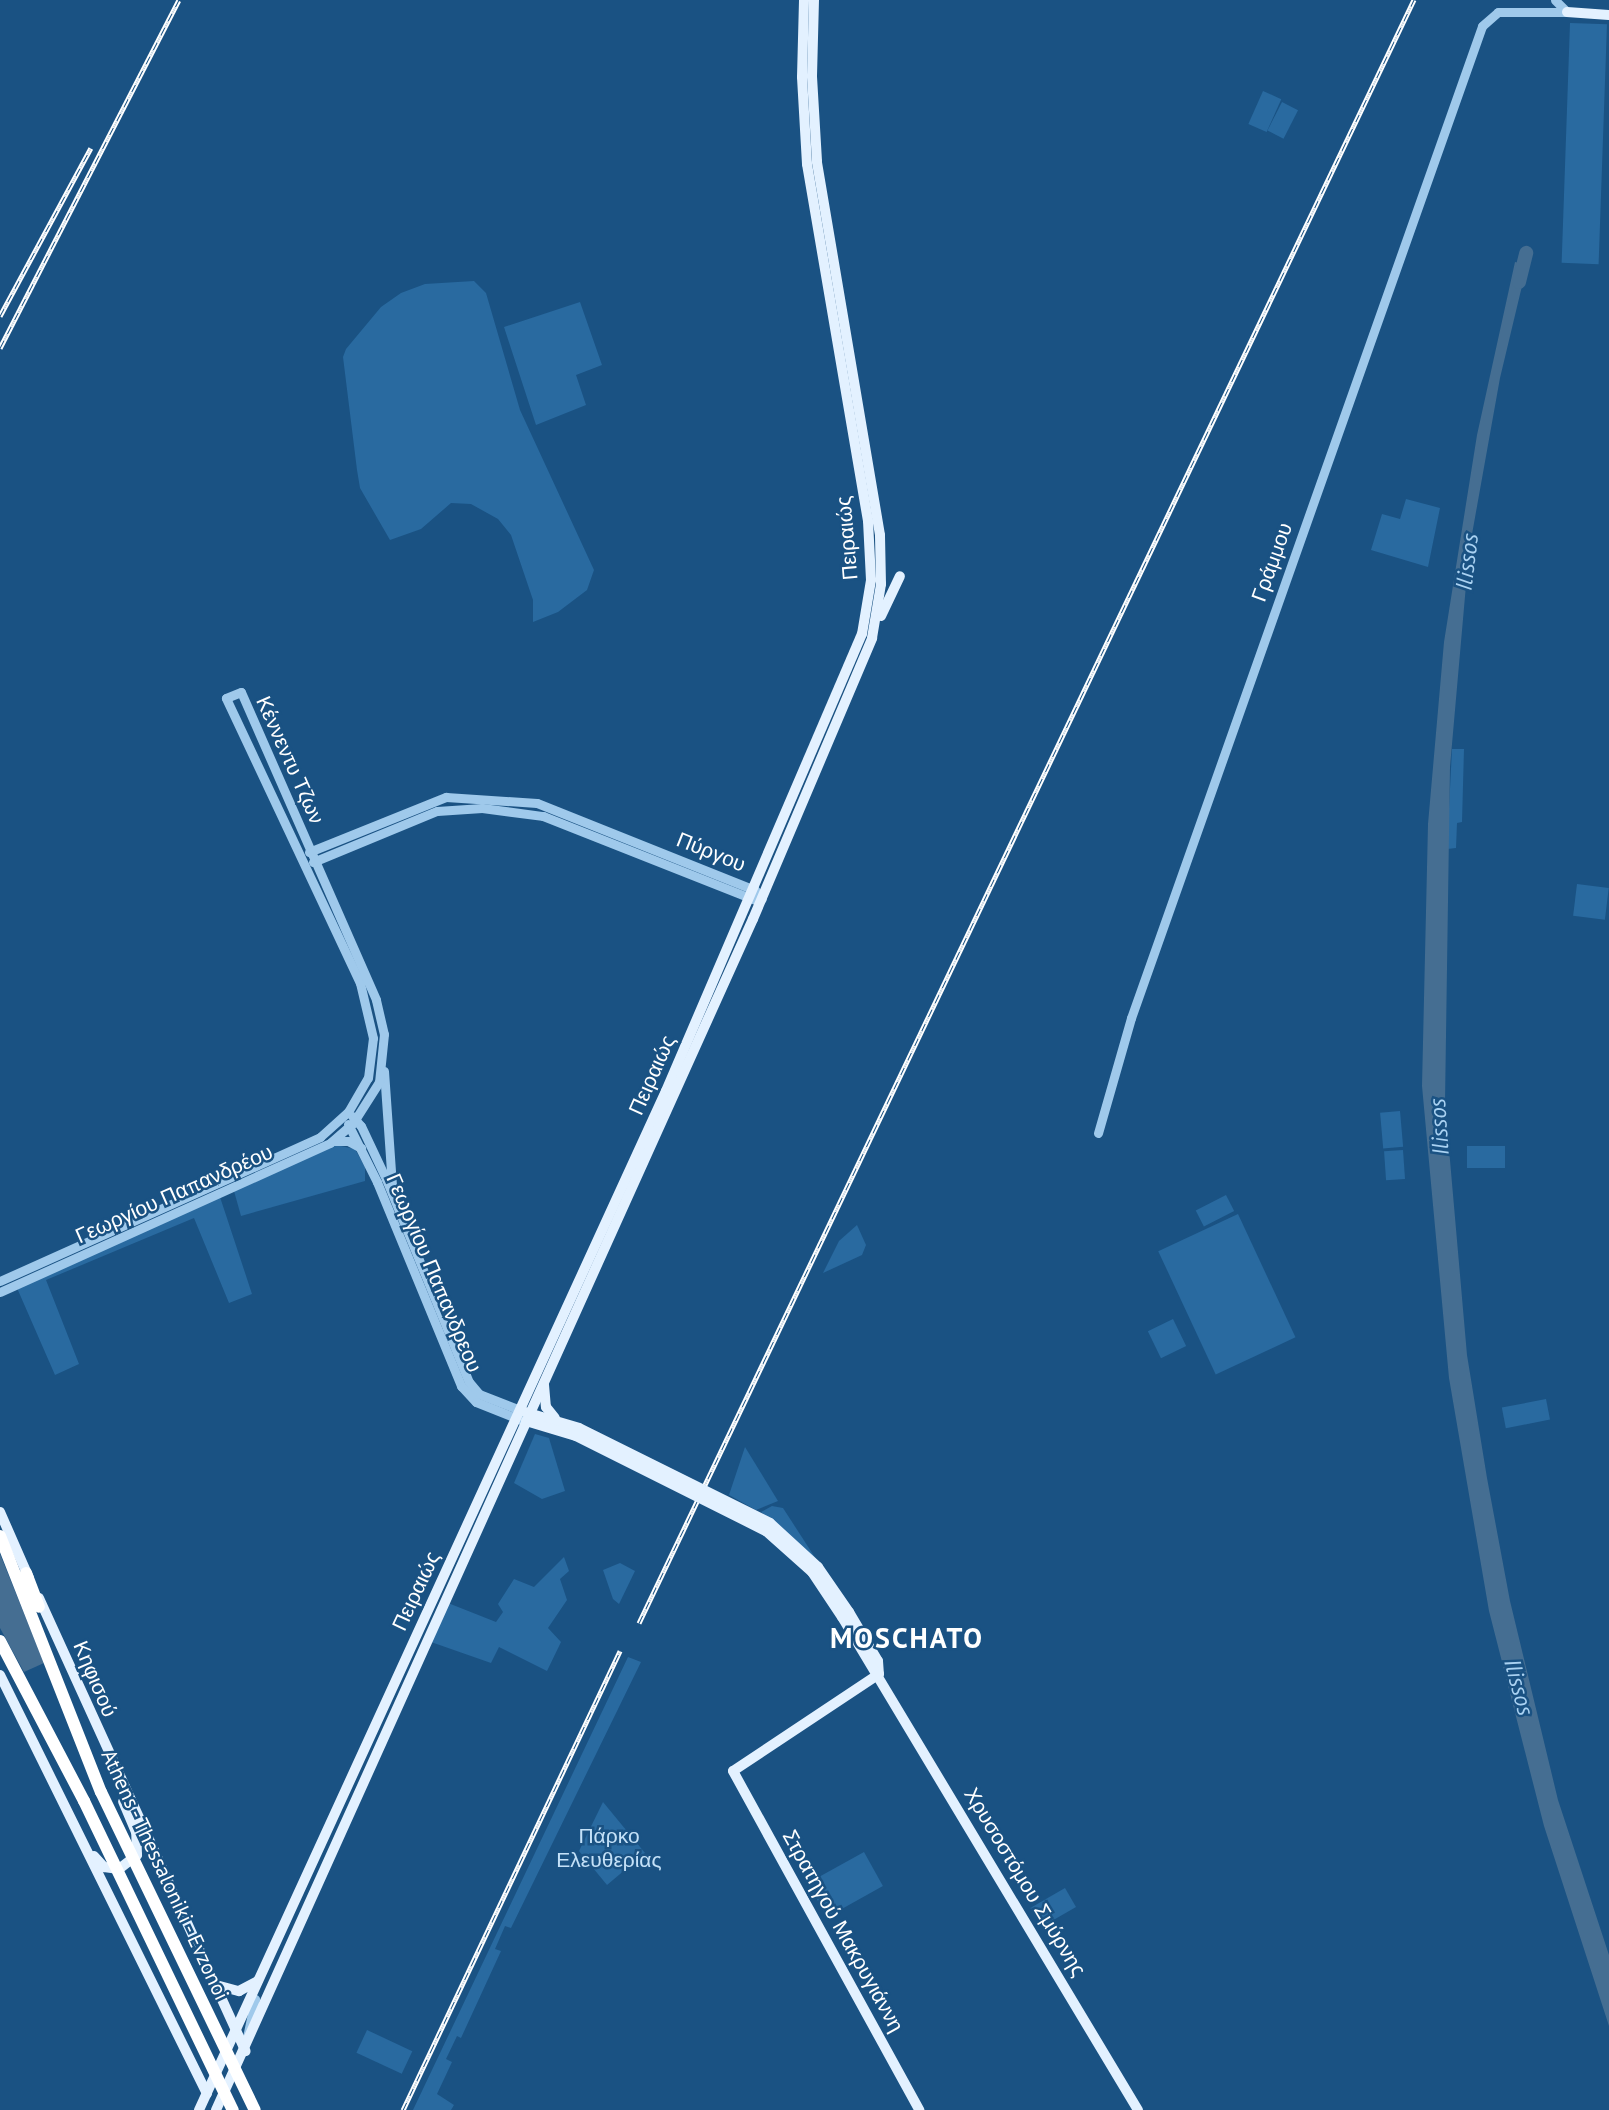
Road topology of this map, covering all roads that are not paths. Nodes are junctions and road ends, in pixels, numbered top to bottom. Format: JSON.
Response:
{"nodes":[{"id":1,"x":804,"y":0,"type":"edge"},
{"id":2,"x":814,"y":0,"type":"edge"},
{"id":3,"x":1555,"y":0,"type":"edge"},
{"id":4,"x":1567,"y":12,"type":"junction"},
{"id":5,"x":1609,"y":15,"type":"edge"},
{"id":6,"x":900,"y":576,"type":"dead end"},
{"id":7,"x":872,"y":638,"type":"junction"},
{"id":8,"x":312,"y":850,"type":"junction"},
{"id":9,"x":303,"y":860,"type":"junction"},
{"id":10,"x":316,"y":861,"type":"junction"},
{"id":11,"x":756,"y":896,"type":"junction"},
{"id":12,"x":383,"y":1066,"type":"junction"},
{"id":13,"x":345,"y":1115,"type":"junction"},
{"id":14,"x":353,"y":1123,"type":"junction"},
{"id":15,"x":1098,"y":1133,"type":"dead end"},
{"id":16,"x":333,"y":1141,"type":"junction"},
{"id":17,"x":364,"y":1150,"type":"junction"},
{"id":18,"x":392,"y":1195,"type":"junction"},
{"id":19,"x":0,"y":1281,"type":"edge"},
{"id":20,"x":0,"y":1292,"type":"edge"},
{"id":21,"x":544,"y":1383,"type":"junction"},
{"id":22,"x":523,"y":1416,"type":"junction"},
{"id":23,"x":557,"y":1419,"type":"junction"},
{"id":24,"x":578,"y":1432,"type":"junction"},
{"id":25,"x":0,"y":1512,"type":"edge"},
{"id":26,"x":0,"y":1536,"type":"edge"},
{"id":27,"x":26,"y":1573,"type":"junction"},
{"id":28,"x":0,"y":1641,"type":"edge"},
{"id":29,"x":53,"y":1661,"type":"junction"},
{"id":30,"x":878,"y":1674,"type":"junction"},
{"id":31,"x":0,"y":1675,"type":"edge"},
{"id":32,"x":103,"y":1747,"type":"junction"},
{"id":33,"x":73,"y":1820,"type":"junction"},
{"id":34,"x":258,"y":1981,"type":"junction"},
{"id":35,"x":216,"y":1985,"type":"junction"},
{"id":36,"x":236,"y":2029,"type":"junction"},
{"id":37,"x":245,"y":2051,"type":"junction"},
{"id":38,"x":207,"y":2094,"type":"junction"},
{"id":39,"x":200,"y":2110,"type":"edge"},
{"id":40,"x":216,"y":2110,"type":"edge"},
{"id":41,"x":233,"y":2110,"type":"edge"},
{"id":42,"x":255,"y":2110,"type":"edge"},
{"id":43,"x":919,"y":2110,"type":"edge"},
{"id":44,"x":1138,"y":2110,"type":"edge"}],
"edges":[{"from":1,"to":11,"type":"main road","name":"Πειραιώς"},
{"from":2,"to":7,"type":"main road","name":"Πειραιώς"},
{"from":3,"to":4,"type":"street"},
{"from":4,"to":5,"type":"main road"},
{"from":4,"to":15,"type":"street","name":"Γράμμου"},
{"from":6,"to":7,"type":"main road"},
{"from":7,"to":11,"type":"main road","name":"Πειραιώς"},
{"from":8,"to":9,"type":"street","name":"Πύργου"},
{"from":8,"to":9,"type":"street","name":"Κέννεντυ Τζων"},
{"from":8,"to":10,"type":"street","name":"Κέννεντυ Τζων"},
{"from":8,"to":11,"type":"street","name":"Πύργου"},
{"from":9,"to":10,"type":"street","name":"Πύργου"},
{"from":9,"to":13,"type":"street","name":"Κέννεντυ Τζων"},
{"from":10,"to":11,"type":"street","name":"Πύργου"},
{"from":10,"to":12,"type":"street","name":"Κέννεντυ Τζων"},
{"from":11,"to":21,"type":"main road","name":"Πειραιώς"},
{"from":11,"to":22,"type":"main road","name":"Πειραιώς"},
{"from":12,"to":14,"type":"street","name":"Κέννεντυ Τζων"},
{"from":12,"to":18,"type":"street"},
{"from":13,"to":14,"type":"street","name":"Γεωργίου Παπανδρεου"},
{"from":13,"to":19,"type":"street","name":"Γεωργίου Παπανδρέου"},
{"from":14,"to":16,"type":"street","name":"Γεωργίου Παπανδρέου"},
{"from":14,"to":17,"type":"street","name":"Γεωργίου Παπανδρεου"},
{"from":14,"to":18,"type":"street","name":"Γεωργίου Παπανδρεου"},
{"from":16,"to":17,"type":"street"},
{"from":16,"to":20,"type":"street","name":"Γεωργίου Παπανδρέου"},
{"from":17,"to":22,"type":"street","name":"Γεωργίου Παπανδρεου"},
{"from":18,"to":22,"type":"street","name":"Γεωργίου Παπανδρεου"},
{"from":21,"to":22,"type":"main road","name":"Πειραιώς"},
{"from":21,"to":23,"type":"main road"},
{"from":22,"to":23,"type":"main road","name":"Χρυσοστόμου Σμύρνης"},
{"from":22,"to":24,"type":"main road","name":"Χρυσοστόμου Σμύρνης"},
{"from":22,"to":34,"type":"main road","name":"Πειραιώς"},
{"from":22,"to":37,"type":"main road","name":"Πειραιώς"},
{"from":23,"to":24,"type":"main road","name":"Χρυσοστόμου Σμύρνης"},
{"from":24,"to":30,"type":"main road","name":"Χρυσοστόμου Σμύρνης","bridge":true},
{"from":25,"to":27,"type":"main road","name":"Κηφισού"},
{"from":26,"to":29,"type":"highway","name":"Athens - Thessaloniki - Evzonoi"},
{"from":27,"to":29,"type":"highway"},
{"from":27,"to":32,"type":"main road","name":"Κηφισού"},
{"from":28,"to":41,"type":"highway","name":"Athens - Thessaloniki - Evzonoi","bridge":true},
{"from":29,"to":42,"type":"highway","name":"Athens - Thessaloniki - Evzonoi","bridge":true},
{"from":30,"to":43,"type":"main road","name":"Στρατηγού Μακρυγιάννη"},
{"from":30,"to":44,"type":"main road","name":"Χρυσοστόμου Σμύρνης"},
{"from":31,"to":33,"type":"main road"},
{"from":32,"to":33,"type":"main road"},
{"from":32,"to":35,"type":"main road","name":"Κηφισού"},
{"from":33,"to":38,"type":"main road"},
{"from":34,"to":35,"type":"main road"},
{"from":34,"to":36,"type":"main road","name":"Πειραιώς"},
{"from":34,"to":37,"type":"street"},
{"from":35,"to":36,"type":"main road","name":"Κηφισού"},
{"from":36,"to":37,"type":"main road","name":"Κηφισού"},
{"from":36,"to":38,"type":"main road","name":"Πειραιώς"},
{"from":37,"to":40,"type":"main road","name":"Πειραιώς"},
{"from":38,"to":39,"type":"main road","name":"Πειραιώς"}]}
